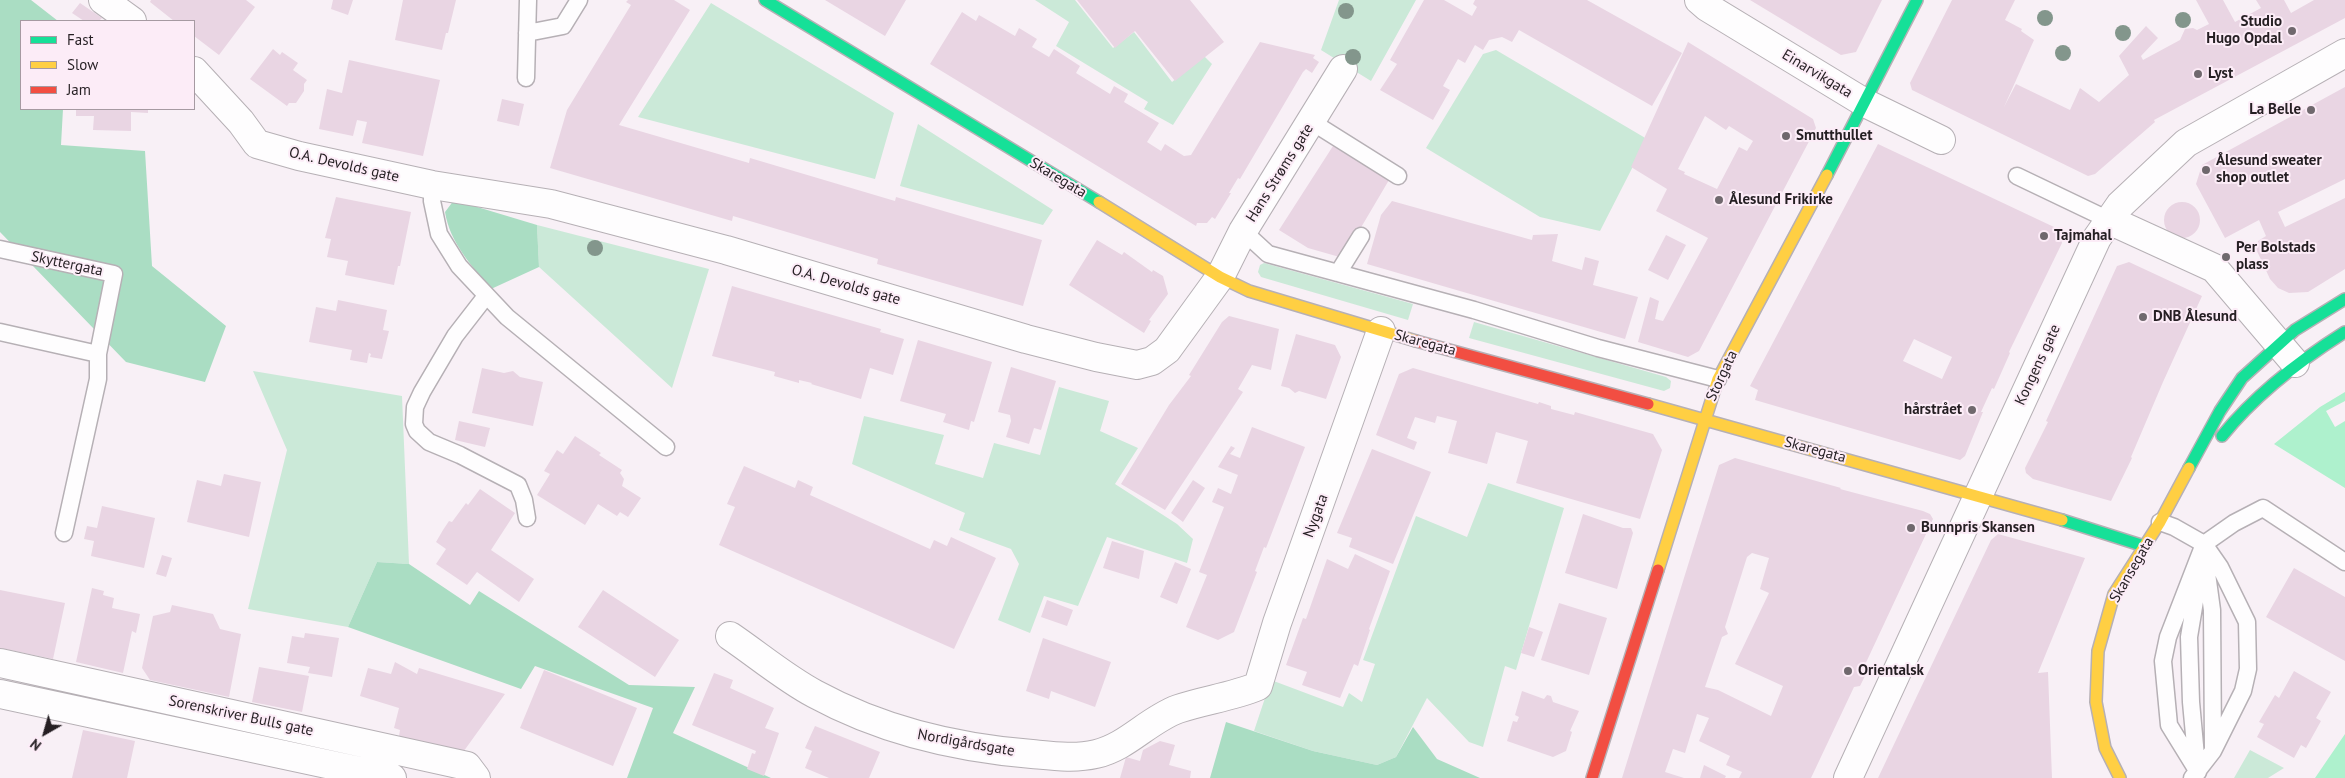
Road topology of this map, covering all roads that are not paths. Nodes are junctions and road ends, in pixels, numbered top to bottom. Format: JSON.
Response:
{"nodes":[{"id":1,"x":103,"y":0,"type":"edge"},
{"id":2,"x":528,"y":0,"type":"edge"},
{"id":3,"x":579,"y":0,"type":"edge"},
{"id":4,"x":765,"y":0,"type":"edge"},
{"id":5,"x":1699,"y":0,"type":"edge"},
{"id":6,"x":1917,"y":0,"type":"edge"},
{"id":7,"x":131,"y":20,"type":"edge"},
{"id":8,"x":527,"y":34,"type":"junction"},
{"id":9,"x":2345,"y":54,"type":"edge"},
{"id":10,"x":1343,"y":69,"type":"dead end"},
{"id":11,"x":195,"y":72,"type":"edge"},
{"id":12,"x":526,"y":78,"type":"dead end"},
{"id":13,"x":1865,"y":103,"type":"junction"},
{"id":14,"x":1312,"y":122,"type":"junction"},
{"id":15,"x":1941,"y":140,"type":"dead end"},
{"id":16,"x":1398,"y":176,"type":"dead end"},
{"id":17,"x":2017,"y":176,"type":"dead end"},
{"id":18,"x":432,"y":185,"type":"junction"},
{"id":19,"x":2108,"y":220,"type":"junction"},
{"id":20,"x":1242,"y":231,"type":"junction"},
{"id":21,"x":1361,"y":236,"type":"dead end"},
{"id":22,"x":0,"y":249,"type":"edge"},
{"id":23,"x":1338,"y":273,"type":"junction"},
{"id":24,"x":1220,"y":277,"type":"junction"},
{"id":25,"x":486,"y":296,"type":"junction"},
{"id":26,"x":2345,"y":299,"type":"edge"},
{"id":27,"x":1381,"y":331,"type":"junction"},
{"id":28,"x":0,"y":332,"type":"edge"},
{"id":29,"x":2345,"y":332,"type":"edge"},
{"id":30,"x":2278,"y":345,"type":"junction"},
{"id":31,"x":98,"y":354,"type":"junction"},
{"id":32,"x":2297,"y":366,"type":"junction"},
{"id":33,"x":1718,"y":379,"type":"junction"},
{"id":34,"x":1704,"y":419,"type":"junction"},
{"id":35,"x":666,"y":447,"type":"dead end"},
{"id":36,"x":1977,"y":496,"type":"junction"},
{"id":37,"x":2164,"y":516,"type":"junction"},
{"id":38,"x":527,"y":518,"type":"dead end"},
{"id":39,"x":64,"y":533,"type":"dead end"},
{"id":40,"x":2204,"y":544,"type":"junction"},
{"id":41,"x":2144,"y":546,"type":"junction"},
{"id":42,"x":2345,"y":562,"type":"edge"},
{"id":43,"x":730,"y":636,"type":"dead end"},
{"id":44,"x":0,"y":663,"type":"edge"},
{"id":45,"x":1243,"y":692,"type":"joint"},
{"id":46,"x":0,"y":694,"type":"edge"},
{"id":47,"x":2213,"y":751,"type":"junction"},
{"id":48,"x":2195,"y":775,"type":"edge"},
{"id":49,"x":392,"y":778,"type":"edge"},
{"id":50,"x":476,"y":778,"type":"edge"},
{"id":51,"x":1592,"y":778,"type":"edge"},
{"id":52,"x":1848,"y":778,"type":"edge"},
{"id":53,"x":2120,"y":778,"type":"edge"}],
"edges":[{"from":1,"to":7,"type":"street"},
{"from":2,"to":8,"type":"lane"},
{"from":3,"to":8,"type":"lane"},
{"from":4,"to":24,"type":"street","name":"Skaregata"},
{"from":5,"to":13,"type":"street","name":"Einarvikgata"},
{"from":6,"to":13,"type":"street","name":"Storgata"},
{"from":8,"to":12,"type":"lane"},
{"from":9,"to":19,"type":"street","name":"Kongens gate"},
{"from":10,"to":14,"type":"street","name":"Hans Strøms gate"},
{"from":11,"to":18,"type":"street","name":"O.A. Devolds gate"},
{"from":13,"to":15,"type":"street","name":"Einarvikgata"},
{"from":13,"to":33,"type":"street","name":"Storgata"},
{"from":14,"to":16,"type":"lane"},
{"from":14,"to":20,"type":"street","name":"Hans Strøms gate"},
{"from":17,"to":19,"type":"lane"},
{"from":18,"to":24,"type":"street","name":"O.A. Devolds gate"},
{"from":18,"to":25,"type":"lane"},
{"from":19,"to":30,"type":"street"},
{"from":19,"to":36,"type":"street","name":"Kongens gate"},
{"from":20,"to":23,"type":"lane"},
{"from":20,"to":24,"type":"street","name":"Hans Strøms gate"},
{"from":21,"to":23,"type":"lane"},
{"from":22,"to":31,"type":"lane","name":"Skyttergata"},
{"from":23,"to":33,"type":"lane"},
{"from":24,"to":27,"type":"street","name":"Skaregata"},
{"from":25,"to":35,"type":"lane"},
{"from":25,"to":38,"type":"lane"},
{"from":26,"to":30,"type":"street","name":"Skansegata"},
{"from":27,"to":34,"type":"street","name":"Skaregata"},
{"from":27,"to":45,"type":"street","name":"Nygata"},
{"from":28,"to":31,"type":"lane"},
{"from":29,"to":32,"type":"street","name":"Skansegata"},
{"from":30,"to":32,"type":"street"},
{"from":30,"to":37,"type":"street","name":"Skansegata"},
{"from":31,"to":39,"type":"lane","name":"Skyttergata"},
{"from":32,"to":37,"type":"street","name":"Skansegata"},
{"from":33,"to":34,"type":"street","name":"Storgata"},
{"from":34,"to":36,"type":"street","name":"Skaregata"},
{"from":34,"to":51,"type":"street","name":"Storgata"},
{"from":36,"to":41,"type":"street","name":"Skaregata"},
{"from":36,"to":52,"type":"street","name":"Kongens gate"},
{"from":37,"to":40,"type":"lane"},
{"from":37,"to":41,"type":"street","name":"Skansegata"},
{"from":40,"to":42,"type":"lane"},
{"from":40,"to":47,"type":"lane"},
{"from":40,"to":47,"type":"lane"},
{"from":40,"to":48,"type":"lane"},
{"from":40,"to":48,"type":"lane"},
{"from":41,"to":53,"type":"street","name":"Skansegata"},
{"from":43,"to":45,"type":"street","name":"Nordigårdsgate"},
{"from":44,"to":50,"type":"street","name":"Sorenskriver Bulls gate"},
{"from":46,"to":49,"type":"street","name":"Sorenskriver Bulls gate"},
{"from":47,"to":48,"type":"lane"}]}
